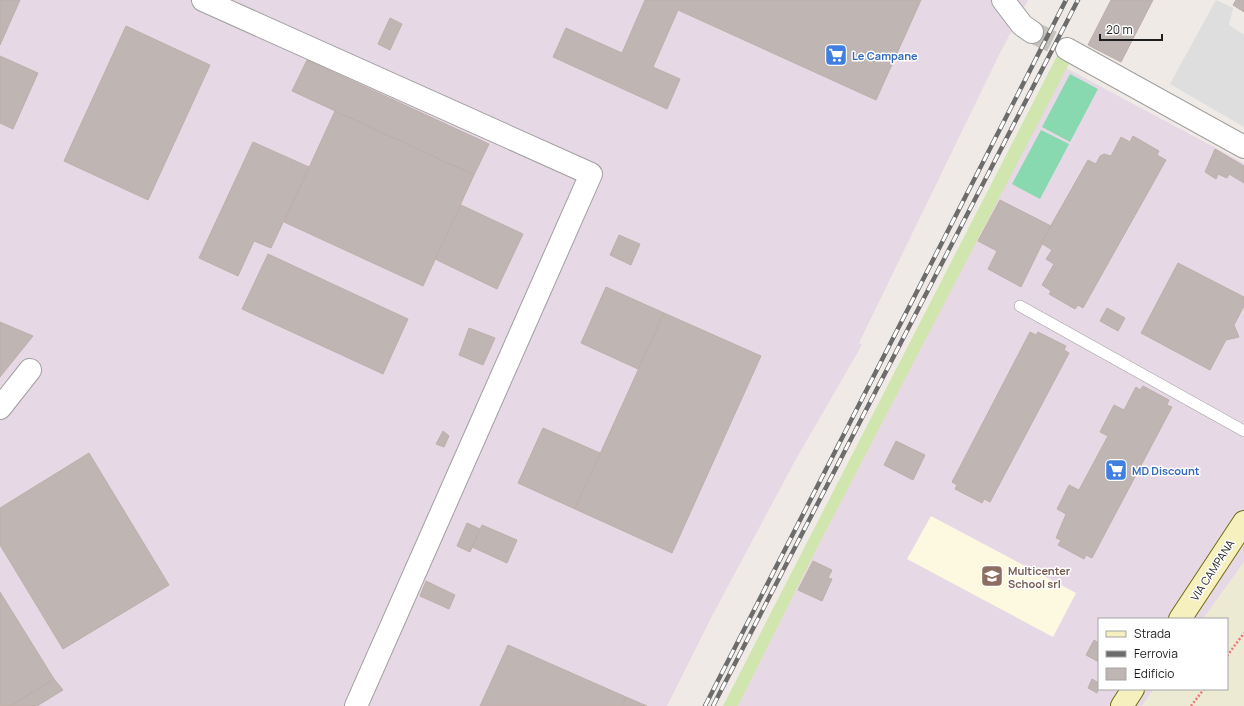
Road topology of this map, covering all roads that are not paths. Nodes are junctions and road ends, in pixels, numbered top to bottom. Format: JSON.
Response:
{"nodes":[{"id":1,"x":203,"y":0,"type":"edge"},
{"id":2,"x":1004,"y":0,"type":"edge"},
{"id":3,"x":1032,"y":32,"type":"tunnel mouth"},
{"id":4,"x":1067,"y":49,"type":"tunnel mouth"},
{"id":5,"x":1244,"y":147,"type":"edge"},
{"id":6,"x":1020,"y":306,"type":"dead end"},
{"id":7,"x":30,"y":370,"type":"dead end"},
{"id":8,"x":0,"y":408,"type":"edge"},
{"id":9,"x":1244,"y":431,"type":"edge"},
{"id":10,"x":1244,"y":522,"type":"edge"},
{"id":11,"x":1181,"y":618,"type":"edge"},
{"id":12,"x":1133,"y":690,"type":"edge"},
{"id":13,"x":356,"y":706,"type":"edge"},
{"id":14,"x":1122,"y":706,"type":"edge"}],
"edges":[{"from":1,"to":13,"type":"street"},
{"from":2,"to":3,"type":"street"},
{"from":4,"to":5,"type":"street"},
{"from":6,"to":9,"type":"lane"},
{"from":7,"to":8,"type":"street"},
{"from":10,"to":11,"type":"street","name":"VIA CAMPANA"},
{"from":12,"to":14,"type":"street"}]}
